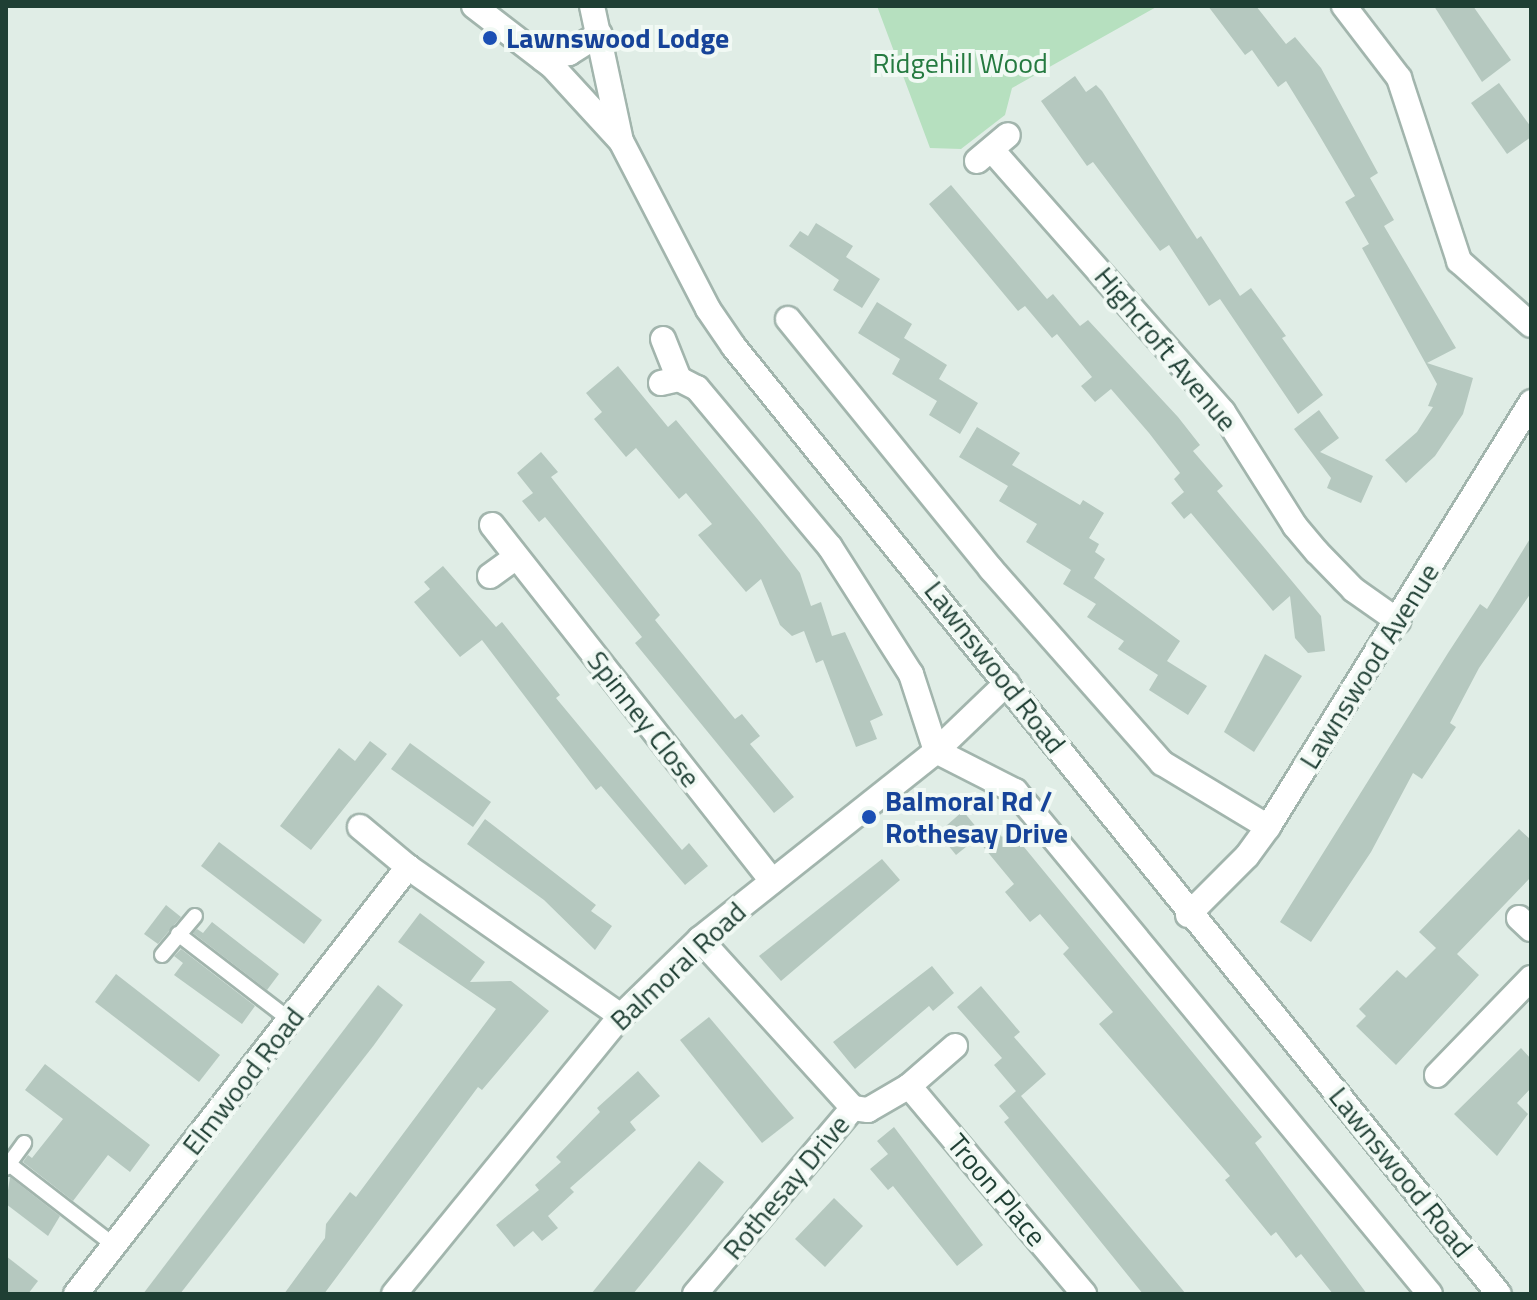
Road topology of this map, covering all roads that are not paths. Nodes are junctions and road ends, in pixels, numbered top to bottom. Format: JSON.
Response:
{"nodes":[{"id":1,"x":474,"y":6,"type":"edge"},
{"id":2,"x":592,"y":6,"type":"edge"},
{"id":3,"x":1344,"y":6,"type":"edge"},
{"id":4,"x":599,"y":34,"type":"junction"},
{"id":5,"x":543,"y":59,"type":"junction"},
{"id":6,"x":621,"y":141,"type":"junction"},
{"id":7,"x":992,"y":149,"type":"dead end"},
{"id":8,"x":788,"y":319,"type":"dead end"},
{"id":9,"x":1531,"y":325,"type":"edge"},
{"id":10,"x":663,"y":339,"type":"dead end"},
{"id":11,"x":1531,"y":402,"type":"edge"},
{"id":12,"x":492,"y":525,"type":"dead end"},
{"id":13,"x":516,"y":557,"type":"junction"},
{"id":14,"x":490,"y":576,"type":"dead end"},
{"id":15,"x":1398,"y":621,"type":"junction"},
{"id":16,"x":1007,"y":683,"type":"junction"},
{"id":17,"x":936,"y":751,"type":"junction"},
{"id":18,"x":360,"y":827,"type":"dead end"},
{"id":19,"x":1268,"y":827,"type":"junction"},
{"id":20,"x":408,"y":867,"type":"junction"},
{"id":21,"x":772,"y":881,"type":"junction"},
{"id":22,"x":1188,"y":915,"type":"junction"},
{"id":23,"x":195,"y":916,"type":"dead end"},
{"id":24,"x":178,"y":934,"type":"junction"},
{"id":25,"x":700,"y":939,"type":"junction"},
{"id":26,"x":162,"y":955,"type":"dead end"},
{"id":27,"x":1531,"y":978,"type":"edge"},
{"id":28,"x":621,"y":1016,"type":"junction"},
{"id":29,"x":290,"y":1020,"type":"junction"},
{"id":30,"x":955,"y":1046,"type":"dead end"},
{"id":31,"x":1437,"y":1075,"type":"dead end"},
{"id":32,"x":909,"y":1086,"type":"junction"},
{"id":33,"x":853,"y":1108,"type":"junction"},
{"id":34,"x":24,"y":1143,"type":"dead end"},
{"id":35,"x":8,"y":1166,"type":"edge"},
{"id":36,"x":115,"y":1246,"type":"junction"},
{"id":37,"x":396,"y":1293,"type":"edge"},
{"id":38,"x":76,"y":1294,"type":"edge"},
{"id":39,"x":695,"y":1294,"type":"edge"},
{"id":40,"x":1084,"y":1294,"type":"edge"},
{"id":41,"x":1430,"y":1294,"type":"edge"},
{"id":42,"x":1499,"y":1294,"type":"edge"}],
"edges":[{"from":1,"to":5,"type":"street"},
{"from":2,"to":4,"type":"street"},
{"from":3,"to":9,"type":"street"},
{"from":4,"to":5,"type":"street"},
{"from":4,"to":6,"type":"street"},
{"from":5,"to":6,"type":"street"},
{"from":6,"to":16,"type":"street","name":"Lawnswood Road"},
{"from":7,"to":15,"type":"street","name":"Highcroft Avenue"},
{"from":8,"to":19,"type":"street"},
{"from":10,"to":17,"type":"street"},
{"from":11,"to":15,"type":"street","name":"Lawnswood Avenue"},
{"from":12,"to":13,"type":"street","name":"Spinney Close"},
{"from":13,"to":14,"type":"street"},
{"from":13,"to":21,"type":"street","name":"Spinney Close"},
{"from":15,"to":19,"type":"street","name":"Lawnswood Avenue"},
{"from":16,"to":17,"type":"street","name":"Balmoral Road"},
{"from":16,"to":22,"type":"street","name":"Lawnswood Road"},
{"from":17,"to":21,"type":"street","name":"Balmoral Road"},
{"from":17,"to":41,"type":"street"},
{"from":18,"to":20,"type":"street"},
{"from":19,"to":22,"type":"street","name":"Lawnswood Avenue"},
{"from":20,"to":28,"type":"street"},
{"from":20,"to":29,"type":"street","name":"Elmwood Road"},
{"from":21,"to":25,"type":"street","name":"Balmoral Road"},
{"from":22,"to":42,"type":"street","name":"Lawnswood Road"},
{"from":23,"to":24,"type":"lane"},
{"from":24,"to":26,"type":"lane"},
{"from":24,"to":29,"type":"lane"},
{"from":25,"to":28,"type":"street","name":"Balmoral Road"},
{"from":25,"to":33,"type":"street","name":"Rothesay Drive"},
{"from":27,"to":31,"type":"street"},
{"from":28,"to":37,"type":"street","name":"Balmoral Road"},
{"from":29,"to":36,"type":"street","name":"Elmwood Road"},
{"from":30,"to":32,"type":"street"},
{"from":32,"to":33,"type":"street"},
{"from":32,"to":40,"type":"street","name":"Troon Place"},
{"from":33,"to":39,"type":"street","name":"Rothesay Drive"},
{"from":34,"to":35,"type":"lane"},
{"from":35,"to":36,"type":"lane"},
{"from":36,"to":38,"type":"street","name":"Elmwood Road"}]}
